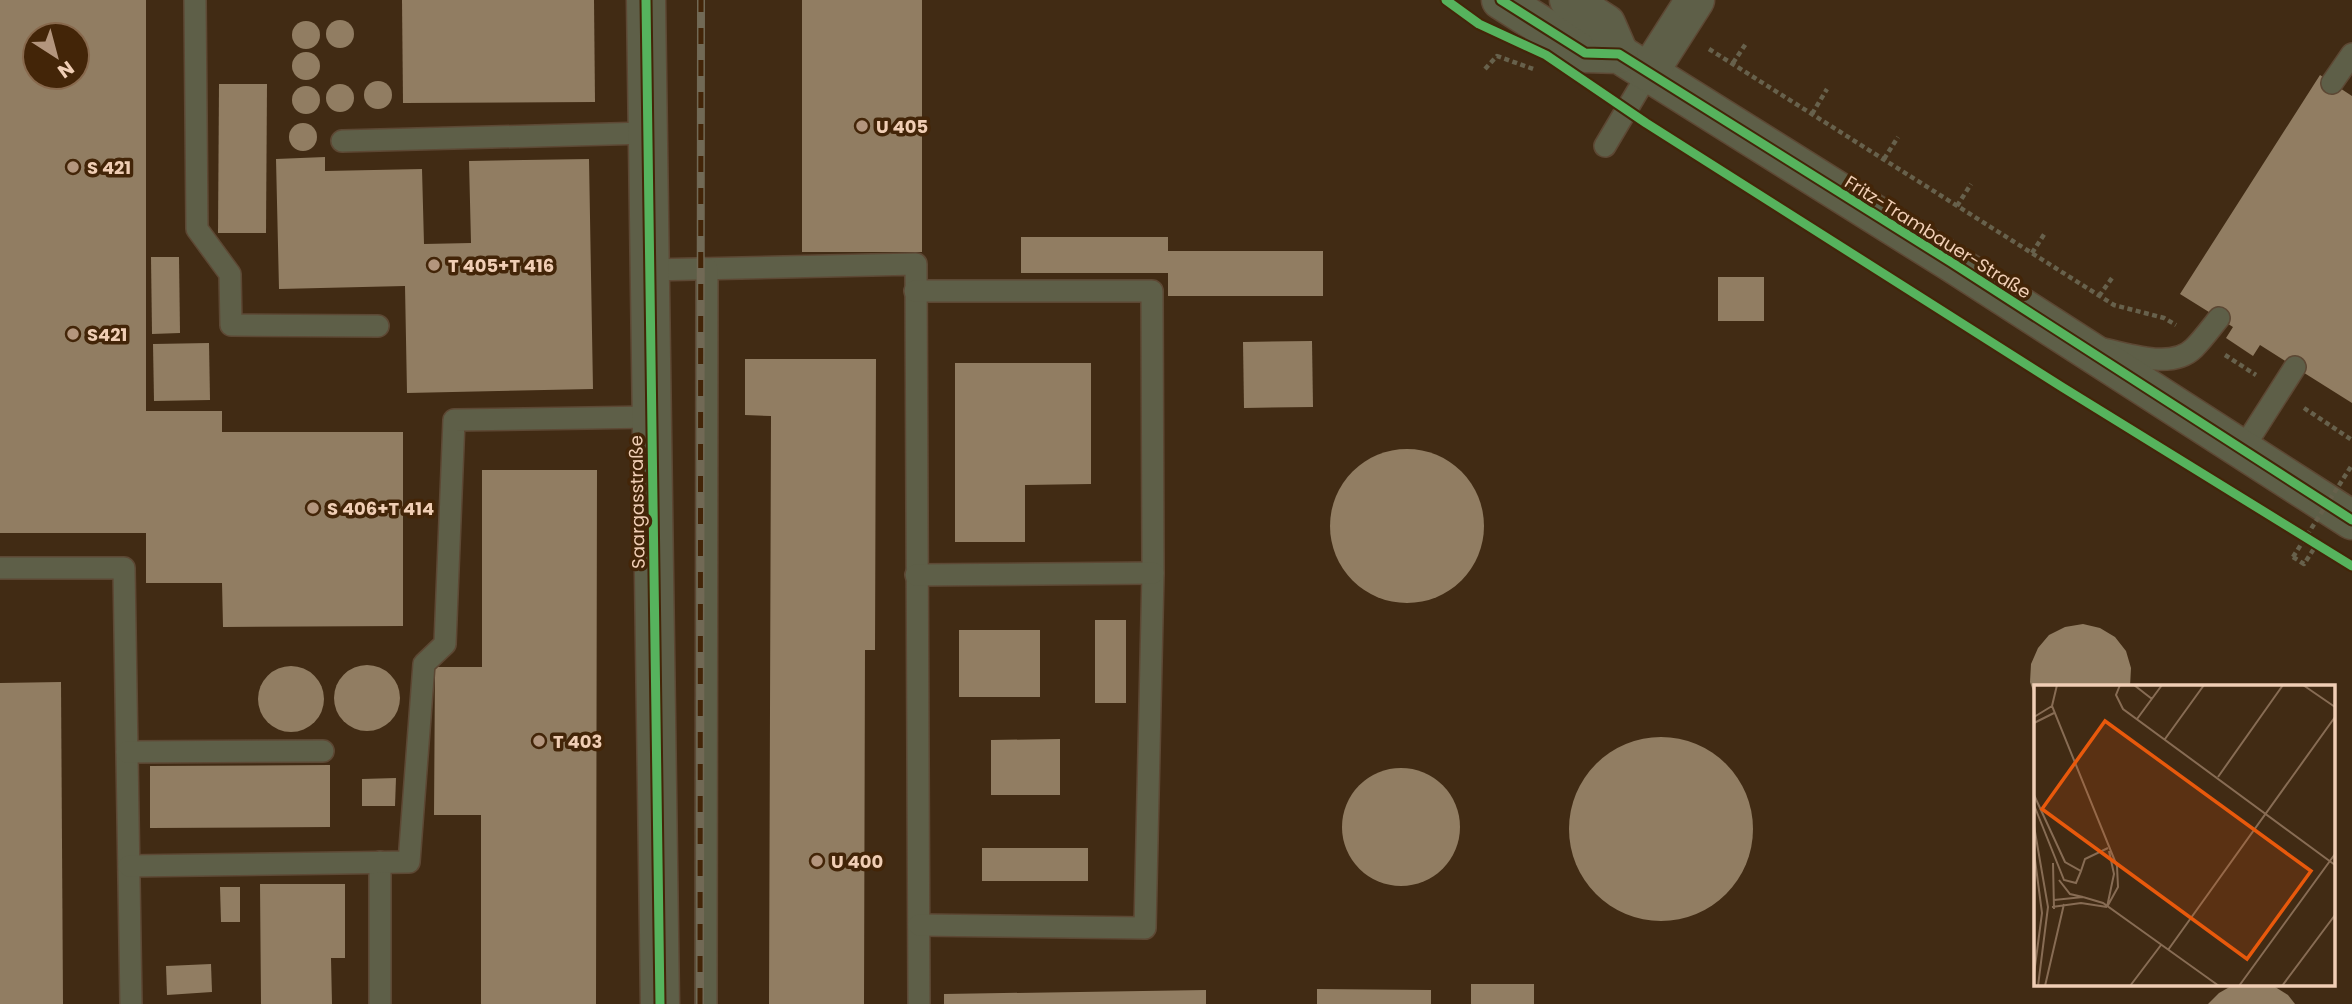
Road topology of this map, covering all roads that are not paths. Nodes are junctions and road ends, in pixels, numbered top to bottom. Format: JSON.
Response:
{"nodes":[{"id":1,"x":195,"y":0,"type":"edge"},
{"id":2,"x":646,"y":0,"type":"edge"},
{"id":3,"x":1501,"y":0,"type":"edge"},
{"id":4,"x":1569,"y":0,"type":"edge"},
{"id":5,"x":1686,"y":15,"type":"edge"},
{"id":6,"x":2352,"y":54,"type":"edge"},
{"id":7,"x":1634,"y":63,"type":"junction"},
{"id":8,"x":2332,"y":83,"type":"dead end"},
{"id":9,"x":647,"y":133,"type":"junction"},
{"id":10,"x":342,"y":141,"type":"dead end"},
{"id":11,"x":1605,"y":146,"type":"dead end"},
{"id":12,"x":707,"y":269,"type":"junction"},
{"id":13,"x":650,"y":270,"type":"junction"},
{"id":14,"x":915,"y":291,"type":"junction"},
{"id":15,"x":2219,"y":318,"type":"dead end"},
{"id":16,"x":377,"y":326,"type":"dead end"},
{"id":17,"x":2078,"y":344,"type":"junction"},
{"id":18,"x":2295,"y":367,"type":"dead end"},
{"id":19,"x":652,"y":417,"type":"junction"},
{"id":20,"x":2242,"y":450,"type":"junction"},
{"id":21,"x":2352,"y":520,"type":"edge"},
{"id":22,"x":0,"y":568,"type":"edge"},
{"id":23,"x":1153,"y":573,"type":"junction"},
{"id":24,"x":916,"y":575,"type":"junction"},
{"id":25,"x":323,"y":751,"type":"dead end"},
{"id":26,"x":127,"y":752,"type":"junction"},
{"id":27,"x":380,"y":862,"type":"junction"},
{"id":28,"x":129,"y":866,"type":"junction"},
{"id":29,"x":919,"y":925,"type":"junction"},
{"id":30,"x":131,"y":1004,"type":"edge"},
{"id":31,"x":380,"y":1004,"type":"edge"},
{"id":32,"x":660,"y":1004,"type":"edge"},
{"id":33,"x":706,"y":1004,"type":"edge"},
{"id":34,"x":919,"y":1004,"type":"edge"}],
"edges":[{"from":1,"to":16,"type":"lane"},
{"from":2,"to":9,"type":"street","name":"Saargasstraße"},
{"from":3,"to":7,"type":"street","name":"Fritz-Trambauer-Straße"},
{"from":4,"to":7,"type":"street"},
{"from":5,"to":7,"type":"street"},
{"from":6,"to":8,"type":"lane"},
{"from":7,"to":11,"type":"lane"},
{"from":7,"to":17,"type":"street","name":"Fritz-Trambauer-Straße"},
{"from":9,"to":10,"type":"lane"},
{"from":9,"to":13,"type":"street","name":"Saargasstraße"},
{"from":12,"to":13,"type":"lane"},
{"from":12,"to":14,"type":"lane"},
{"from":12,"to":33,"type":"lane"},
{"from":13,"to":19,"type":"street","name":"Saargasstraße"},
{"from":14,"to":23,"type":"lane"},
{"from":14,"to":24,"type":"lane"},
{"from":15,"to":17,"type":"lane"},
{"from":17,"to":20,"type":"street","name":"Fritz-Trambauer-Straße"},
{"from":18,"to":20,"type":"lane"},
{"from":19,"to":27,"type":"lane"},
{"from":19,"to":32,"type":"street","name":"Saargasstraße"},
{"from":20,"to":21,"type":"street","name":"Fritz-Trambauer-Straße"},
{"from":22,"to":26,"type":"lane"},
{"from":23,"to":24,"type":"lane"},
{"from":23,"to":29,"type":"lane"},
{"from":24,"to":29,"type":"lane"},
{"from":25,"to":26,"type":"lane"},
{"from":26,"to":28,"type":"lane"},
{"from":27,"to":28,"type":"lane"},
{"from":27,"to":31,"type":"lane"},
{"from":28,"to":30,"type":"lane"},
{"from":29,"to":34,"type":"lane"}]}
